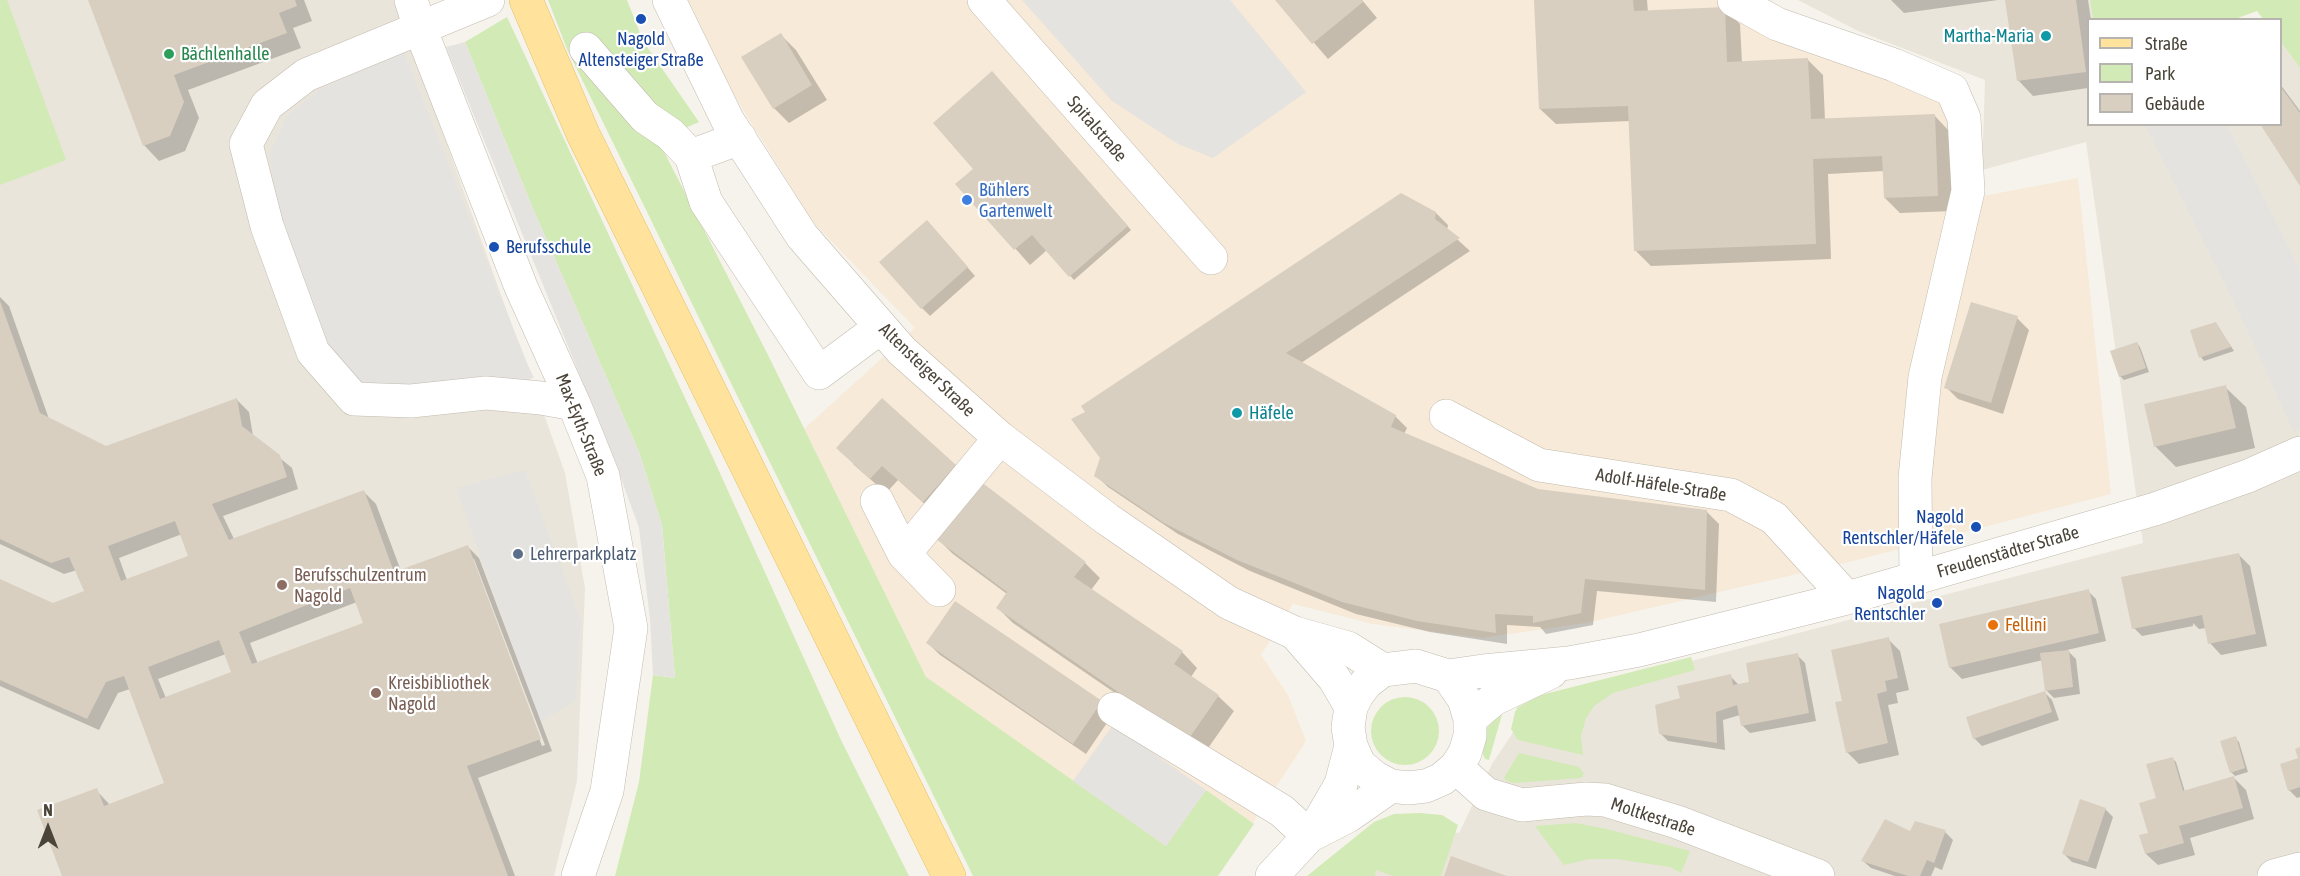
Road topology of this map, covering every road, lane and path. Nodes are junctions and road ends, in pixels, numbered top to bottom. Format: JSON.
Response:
{"nodes":[{"id":1,"x":488,"y":0,"type":"edge"},
{"id":2,"x":526,"y":0,"type":"edge"},
{"id":3,"x":984,"y":0,"type":"edge"},
{"id":4,"x":1734,"y":0,"type":"edge"},
{"id":5,"x":678,"y":4,"type":"edge"},
{"id":6,"x":416,"y":14,"type":"edge"},
{"id":7,"x":586,"y":49,"type":"dead end"},
{"id":8,"x":740,"y":138,"type":"junction"},
{"id":9,"x":691,"y":156,"type":"junction"},
{"id":10,"x":1211,"y":258,"type":"dead end"},
{"id":11,"x":881,"y":327,"type":"junction"},
{"id":12,"x":574,"y":404,"type":"junction"},
{"id":13,"x":1446,"y":416,"type":"dead end"},
{"id":14,"x":1000,"y":438,"type":"junction"},
{"id":15,"x":2300,"y":453,"type":"edge"},
{"id":16,"x":877,"y":501,"type":"dead end"},
{"id":17,"x":904,"y":554,"type":"junction"},
{"id":18,"x":1916,"y":579,"type":"junction"},
{"id":19,"x":939,"y":590,"type":"dead end"},
{"id":20,"x":1847,"y":598,"type":"junction"},
{"id":21,"x":1295,"y":633,"type":"junction"},
{"id":22,"x":1569,"y":663,"type":"junction"},
{"id":23,"x":1383,"y":670,"type":"junction"},
{"id":24,"x":1448,"y":676,"type":"junction"},
{"id":25,"x":1350,"y":707,"type":"junction"},
{"id":26,"x":1114,"y":709,"type":"dead end"},
{"id":27,"x":1470,"y":719,"type":"junction"},
{"id":28,"x":1350,"y":746,"type":"junction"},
{"id":29,"x":1456,"y":767,"type":"junction"},
{"id":30,"x":1391,"y":786,"type":"junction"},
{"id":31,"x":1309,"y":836,"type":"junction"},
{"id":32,"x":2300,"y":869,"type":"edge"},
{"id":33,"x":578,"y":876,"type":"edge"},
{"id":34,"x":949,"y":876,"type":"edge"},
{"id":35,"x":1272,"y":876,"type":"edge"},
{"id":36,"x":1818,"y":876,"type":"edge"},
{"id":37,"x":2274,"y":876,"type":"edge"}],
"edges":[{"from":1,"to":6,"type":"street"},
{"from":2,"to":34,"type":"main road"},
{"from":3,"to":10,"type":"street","name":"Spitalstraße"},
{"from":4,"to":18,"type":"street"},
{"from":5,"to":8,"type":"street","name":"Altensteiger Straße"},
{"from":6,"to":12,"type":"street","name":"Max-Eyth-Straße"},
{"from":6,"to":12,"type":"street"},
{"from":7,"to":9,"type":"street"},
{"from":8,"to":9,"type":"street"},
{"from":8,"to":11,"type":"street","name":"Altensteiger Straße"},
{"from":9,"to":11,"type":"street"},
{"from":11,"to":14,"type":"street","name":"Altensteiger Straße"},
{"from":12,"to":33,"type":"street","name":"Max-Eyth-Straße"},
{"from":13,"to":20,"type":"street","name":"Adolf-Häfele-Straße"},
{"from":14,"to":17,"type":"street"},
{"from":14,"to":21,"type":"street","name":"Altensteiger Straße"},
{"from":15,"to":18,"type":"street","name":"Freudenstädter Straße"},
{"from":16,"to":17,"type":"street"},
{"from":17,"to":19,"type":"street"},
{"from":18,"to":20,"type":"street","name":"Freudenstädter Straße"},
{"from":20,"to":22,"type":"street","name":"Freudenstädter Straße"},
{"from":21,"to":23,"type":"street","name":"Altensteiger Straße"},
{"from":21,"to":25,"type":"street","name":"Altensteiger Straße"},
{"from":22,"to":24,"type":"street","name":"Freudenstädter Straße"},
{"from":22,"to":27,"type":"street","name":"Freudenstädter Straße"},
{"from":23,"to":24,"type":"street"},
{"from":23,"to":25,"type":"street"},
{"from":24,"to":27,"type":"street"},
{"from":25,"to":28,"type":"street"},
{"from":26,"to":31,"type":"street"},
{"from":27,"to":29,"type":"street"},
{"from":28,"to":30,"type":"street"},
{"from":28,"to":31,"type":"street"},
{"from":29,"to":30,"type":"street"},
{"from":29,"to":36,"type":"street","name":"Moltkestraße"},
{"from":30,"to":31,"type":"street"},
{"from":31,"to":35,"type":"street"},
{"from":32,"to":37,"type":"street"}]}
